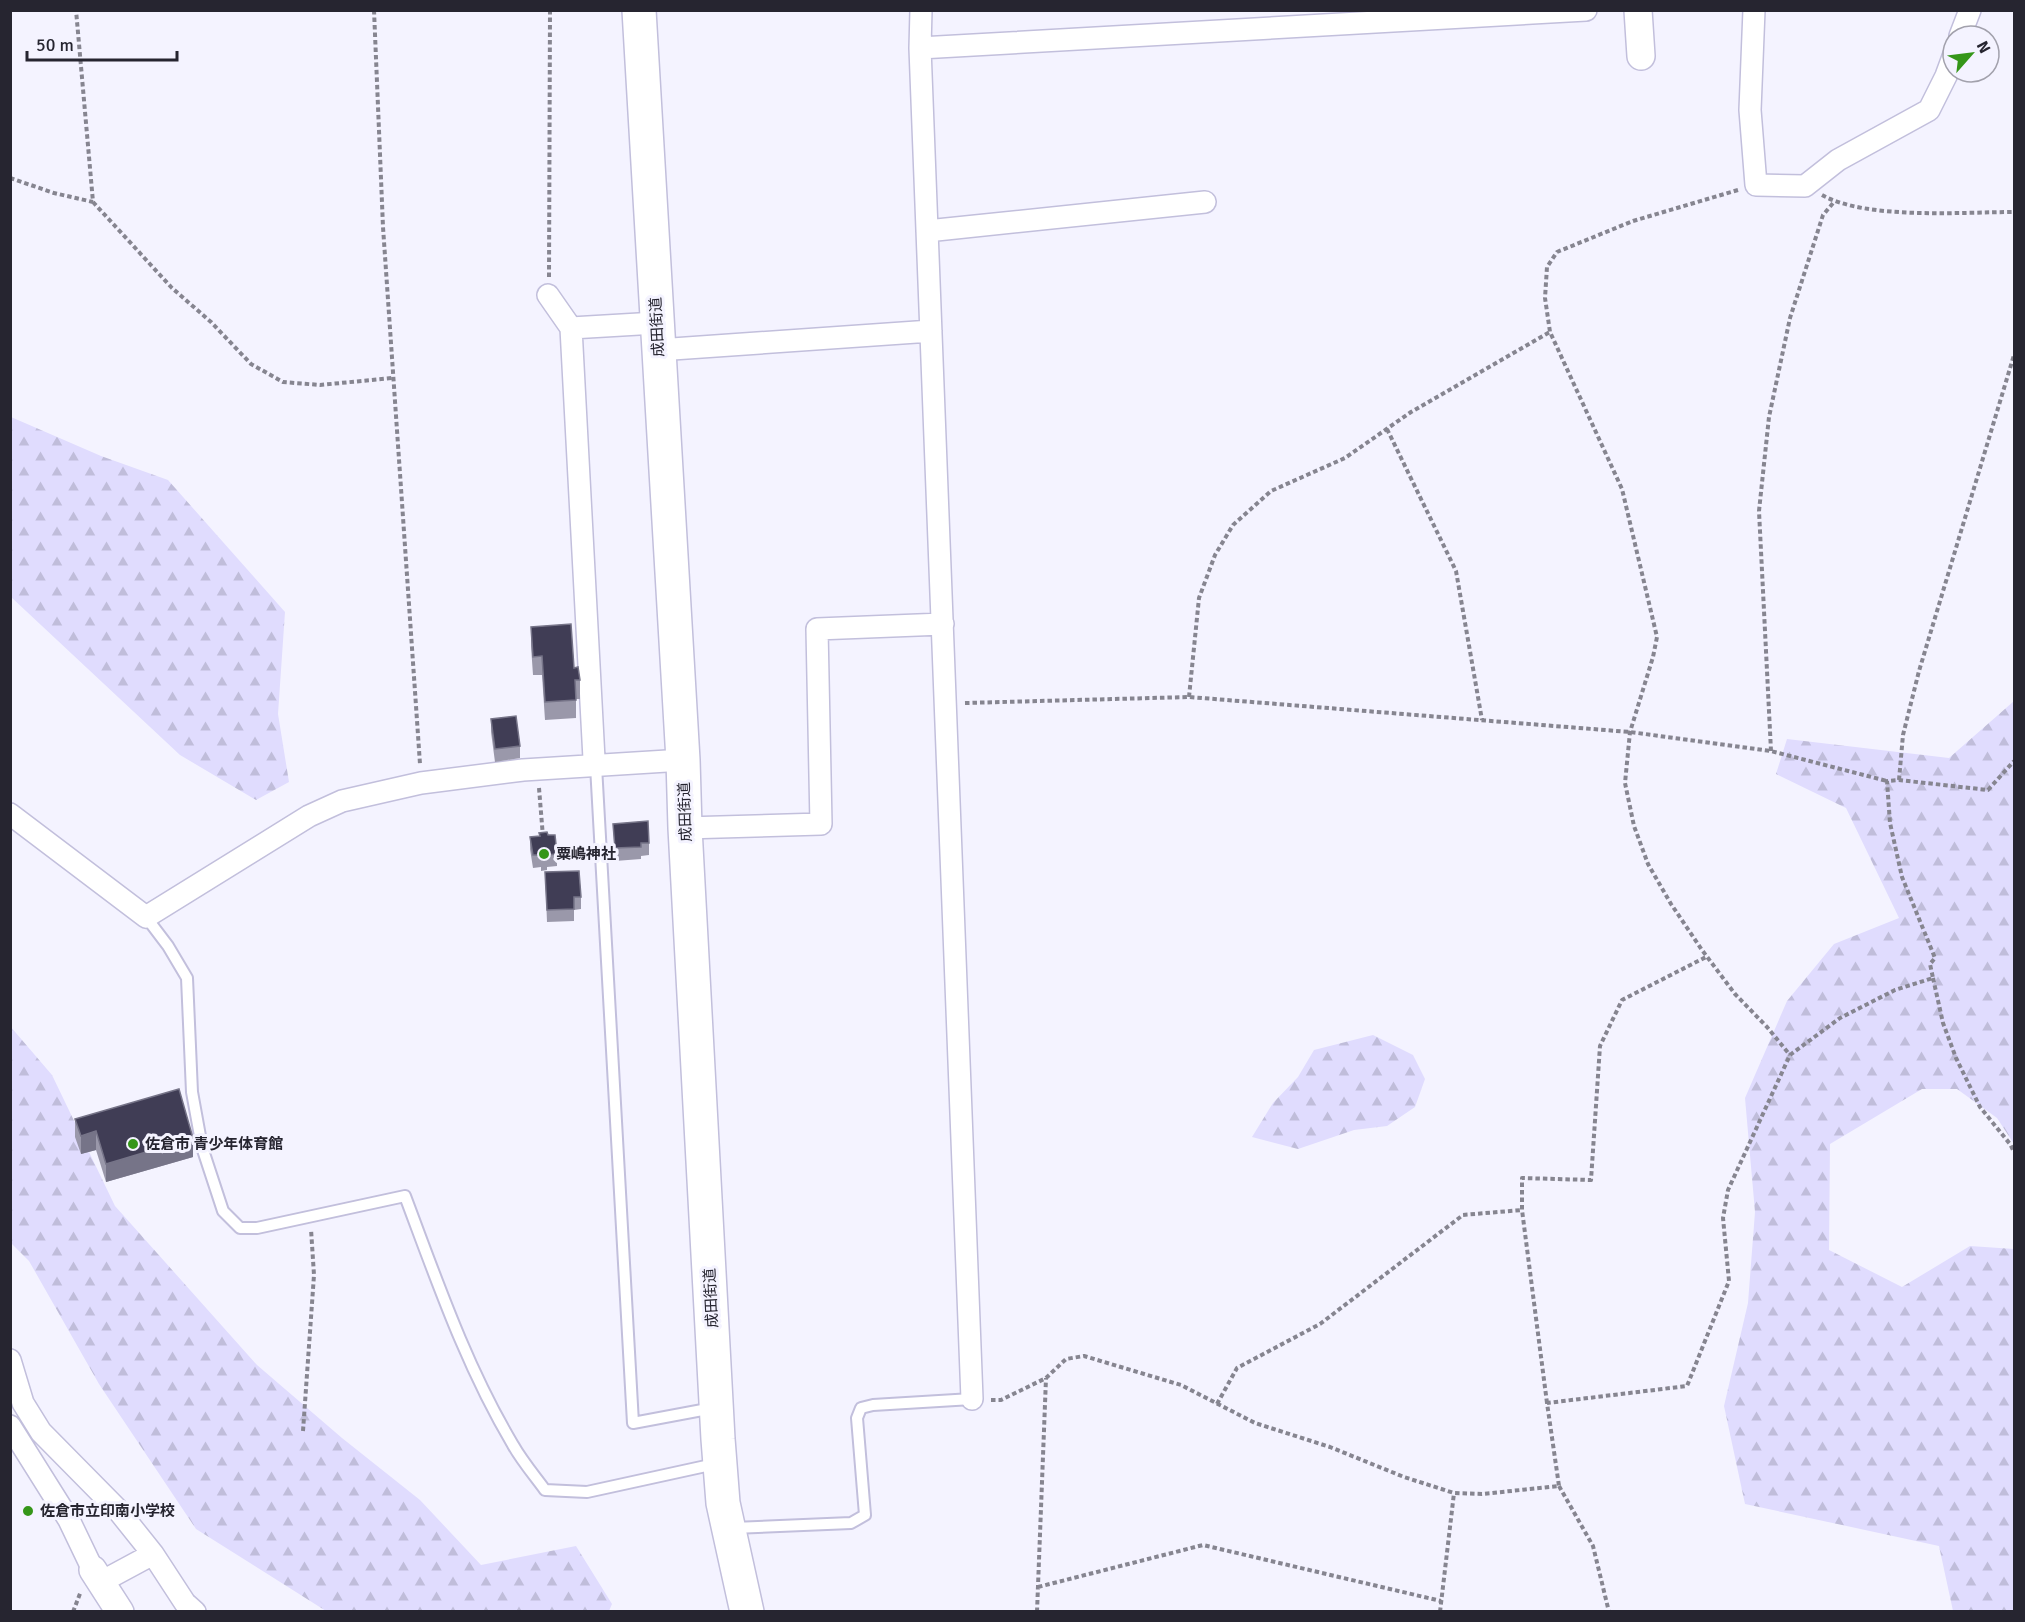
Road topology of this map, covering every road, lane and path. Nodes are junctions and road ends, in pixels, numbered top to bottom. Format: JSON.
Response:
{"nodes":[{"id":1,"x":76,"y":10,"type":"edge"},
{"id":2,"x":374,"y":10,"type":"edge"},
{"id":3,"x":550,"y":10,"type":"edge"},
{"id":4,"x":639,"y":10,"type":"edge"},
{"id":5,"x":921,"y":10,"type":"edge"},
{"id":6,"x":1586,"y":10,"type":"edge"},
{"id":7,"x":1638,"y":10,"type":"edge"},
{"id":8,"x":1754,"y":10,"type":"edge"},
{"id":9,"x":1322,"y":18,"type":"edge"},
{"id":10,"x":920,"y":48,"type":"junction"},
{"id":11,"x":1641,"y":56,"type":"dead end"},
{"id":12,"x":1942,"y":84,"type":"edge"},
{"id":13,"x":10,"y":178,"type":"edge"},
{"id":14,"x":1756,"y":185,"type":"junction"},
{"id":15,"x":1805,"y":186,"type":"junction"},
{"id":16,"x":93,"y":202,"type":"junction"},
{"id":17,"x":1205,"y":202,"type":"dead end"},
{"id":18,"x":1834,"y":202,"type":"junction"},
{"id":19,"x":2014,"y":212,"type":"edge"},
{"id":20,"x":927,"y":231,"type":"junction"},
{"id":21,"x":548,"y":295,"type":"joint"},
{"id":22,"x":571,"y":328,"type":"junction"},
{"id":23,"x":931,"y":331,"type":"junction"},
{"id":24,"x":1550,"y":332,"type":"junction"},
{"id":25,"x":657,"y":336,"type":"junction"},
{"id":26,"x":2014,"y":355,"type":"edge"},
{"id":27,"x":392,"y":378,"type":"junction"},
{"id":28,"x":1387,"y":429,"type":"junction"},
{"id":29,"x":943,"y":624,"type":"junction"},
{"id":30,"x":1189,"y":697,"type":"junction"},
{"id":31,"x":946,"y":703,"type":"junction"},
{"id":32,"x":1482,"y":720,"type":"junction"},
{"id":33,"x":1630,"y":732,"type":"junction"},
{"id":34,"x":1771,"y":751,"type":"junction"},
{"id":35,"x":683,"y":760,"type":"junction"},
{"id":36,"x":2014,"y":761,"type":"edge"},
{"id":37,"x":596,"y":766,"type":"junction"},
{"id":38,"x":537,"y":769,"type":"junction"},
{"id":39,"x":1899,"y":780,"type":"junction"},
{"id":40,"x":1887,"y":781,"type":"junction"},
{"id":41,"x":421,"y":783,"type":"junction"},
{"id":42,"x":10,"y":814,"type":"edge"},
{"id":43,"x":685,"y":828,"type":"junction"},
{"id":44,"x":544,"y":842,"type":"edge"},
{"id":45,"x":146,"y":917,"type":"junction"},
{"id":46,"x":1707,"y":957,"type":"junction"},
{"id":47,"x":1933,"y":978,"type":"junction"},
{"id":48,"x":1790,"y":1055,"type":"junction"},
{"id":49,"x":2014,"y":1152,"type":"edge"},
{"id":50,"x":1522,"y":1210,"type":"junction"},
{"id":51,"x":311,"y":1216,"type":"junction"},
{"id":52,"x":10,"y":1360,"type":"edge"},
{"id":53,"x":1046,"y":1378,"type":"junction"},
{"id":54,"x":972,"y":1399,"type":"junction"},
{"id":55,"x":1547,"y":1403,"type":"junction"},
{"id":56,"x":1217,"y":1404,"type":"junction"},
{"id":57,"x":717,"y":1407,"type":"junction"},
{"id":58,"x":10,"y":1426,"type":"edge"},
{"id":59,"x":303,"y":1431,"type":"dead end"},
{"id":60,"x":720,"y":1463,"type":"junction"},
{"id":61,"x":1559,"y":1485,"type":"junction"},
{"id":62,"x":1454,"y":1493,"type":"junction"},
{"id":63,"x":730,"y":1528,"type":"junction"},
{"id":64,"x":153,"y":1554,"type":"junction"},
{"id":65,"x":97,"y":1576,"type":"junction"},
{"id":66,"x":1038,"y":1587,"type":"junction"},
{"id":67,"x":1441,"y":1601,"type":"junction"},
{"id":68,"x":120,"y":1611,"type":"edge"},
{"id":69,"x":195,"y":1611,"type":"edge"},
{"id":70,"x":747,"y":1611,"type":"edge"},
{"id":71,"x":1037,"y":1611,"type":"edge"},
{"id":72,"x":1440,"y":1611,"type":"edge"},
{"id":73,"x":1609,"y":1611,"type":"edge"}],
"edges":[{"from":1,"to":16,"type":"path"},
{"from":2,"to":27,"type":"path"},
{"from":3,"to":21,"type":"path"},
{"from":4,"to":25,"type":"highway","name":"成田街道"},
{"from":5,"to":10,"type":"street"},
{"from":6,"to":9,"type":"street"},
{"from":7,"to":11,"type":"street"},
{"from":8,"to":14,"type":"street"},
{"from":9,"to":10,"type":"street"},
{"from":10,"to":20,"type":"street"},
{"from":12,"to":15,"type":"street"},
{"from":13,"to":16,"type":"path"},
{"from":14,"to":15,"type":"street"},
{"from":14,"to":24,"type":"path"},
{"from":15,"to":18,"type":"path"},
{"from":16,"to":27,"type":"path"},
{"from":17,"to":20,"type":"street"},
{"from":18,"to":19,"type":"path"},
{"from":18,"to":34,"type":"path"},
{"from":20,"to":23,"type":"street"},
{"from":21,"to":22,"type":"street"},
{"from":22,"to":25,"type":"street"},
{"from":22,"to":37,"type":"street"},
{"from":23,"to":25,"type":"street"},
{"from":23,"to":29,"type":"street"},
{"from":24,"to":28,"type":"path"},
{"from":24,"to":33,"type":"path"},
{"from":25,"to":35,"type":"highway","name":"成田街道"},
{"from":26,"to":39,"type":"path"},
{"from":27,"to":41,"type":"path"},
{"from":28,"to":30,"type":"path"},
{"from":28,"to":32,"type":"path"},
{"from":29,"to":31,"type":"street"},
{"from":29,"to":43,"type":"street"},
{"from":30,"to":31,"type":"path"},
{"from":30,"to":32,"type":"path"},
{"from":31,"to":54,"type":"street"},
{"from":32,"to":33,"type":"path"},
{"from":33,"to":34,"type":"path"},
{"from":33,"to":46,"type":"path"},
{"from":34,"to":40,"type":"path"},
{"from":35,"to":37,"type":"street"},
{"from":35,"to":43,"type":"highway","name":"成田街道"},
{"from":36,"to":39,"type":"path"},
{"from":37,"to":38,"type":"street"},
{"from":37,"to":57,"type":"lane"},
{"from":38,"to":41,"type":"street"},
{"from":38,"to":44,"type":"path"},
{"from":39,"to":40,"type":"path"},
{"from":40,"to":47,"type":"path"},
{"from":41,"to":45,"type":"street"},
{"from":42,"to":45,"type":"street"},
{"from":43,"to":57,"type":"highway","name":"成田街道"},
{"from":45,"to":51,"type":"lane"},
{"from":46,"to":48,"type":"path"},
{"from":46,"to":50,"type":"path"},
{"from":47,"to":48,"type":"path"},
{"from":47,"to":49,"type":"path"},
{"from":48,"to":55,"type":"path"},
{"from":50,"to":55,"type":"path"},
{"from":50,"to":56,"type":"path"},
{"from":51,"to":59,"type":"path"},
{"from":51,"to":60,"type":"lane"},
{"from":52,"to":64,"type":"street"},
{"from":53,"to":54,"type":"path"},
{"from":53,"to":56,"type":"path"},
{"from":53,"to":66,"type":"path"},
{"from":54,"to":63,"type":"lane"},
{"from":55,"to":61,"type":"path"},
{"from":56,"to":62,"type":"path"},
{"from":57,"to":60,"type":"highway","name":"成田街道"},
{"from":58,"to":65,"type":"street"},
{"from":60,"to":63,"type":"highway","name":"成田街道"},
{"from":61,"to":62,"type":"path"},
{"from":61,"to":73,"type":"path"},
{"from":62,"to":67,"type":"path"},
{"from":63,"to":70,"type":"highway","name":"成田街道"},
{"from":64,"to":65,"type":"street"},
{"from":64,"to":69,"type":"street"},
{"from":65,"to":68,"type":"street"},
{"from":66,"to":67,"type":"path"},
{"from":66,"to":71,"type":"path"},
{"from":67,"to":72,"type":"path"}]}
